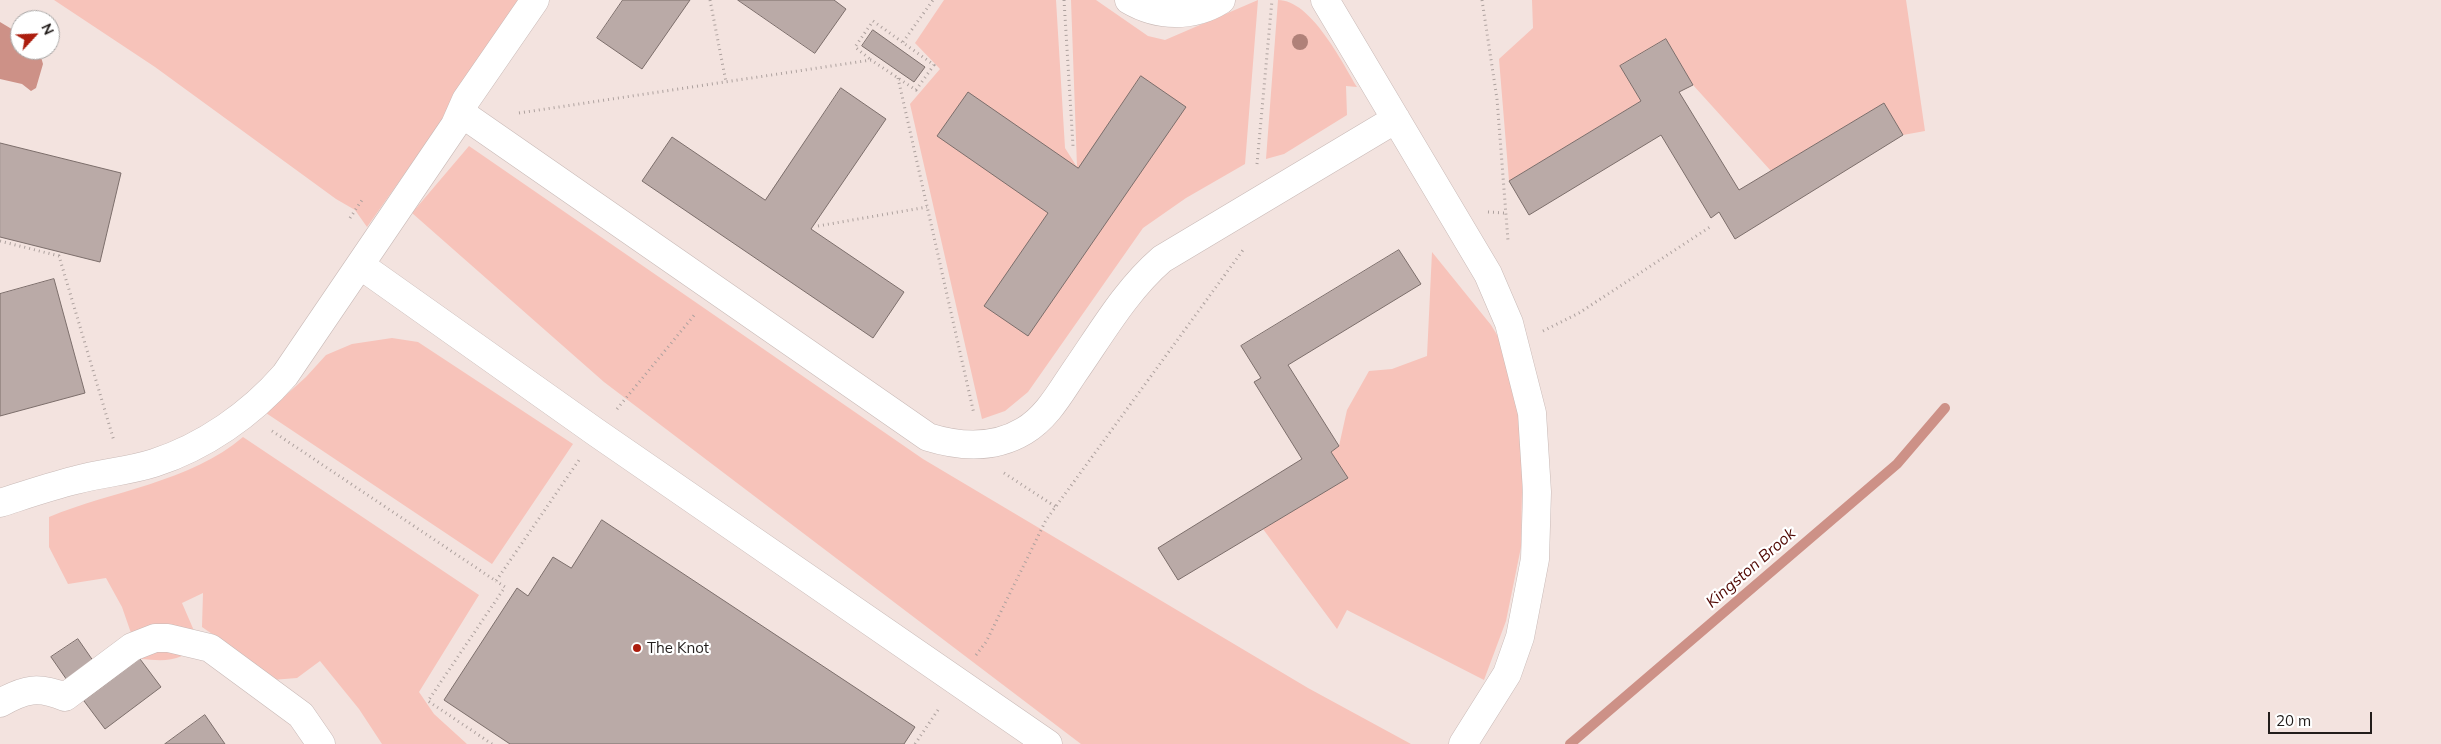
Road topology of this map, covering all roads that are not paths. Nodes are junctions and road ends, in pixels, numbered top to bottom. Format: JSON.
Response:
{"nodes":[{"id":1,"x":535,"y":0,"type":"edge"},
{"id":2,"x":1129,"y":0,"type":"edge"},
{"id":3,"x":1221,"y":0,"type":"edge"},
{"id":4,"x":1325,"y":0,"type":"edge"},
{"id":5,"x":461,"y":113,"type":"junction"},
{"id":6,"x":1396,"y":119,"type":"junction"},
{"id":7,"x":360,"y":265,"type":"junction"},
{"id":8,"x":0,"y":502,"type":"edge"},
{"id":9,"x":0,"y":703,"type":"edge"},
{"id":10,"x":321,"y":744,"type":"edge"},
{"id":11,"x":1048,"y":744,"type":"edge"},
{"id":12,"x":1463,"y":744,"type":"edge"}],
"edges":[{"from":1,"to":5,"type":"lane"},
{"from":2,"to":3,"type":"lane"},
{"from":4,"to":6,"type":"lane"},
{"from":5,"to":6,"type":"lane"},
{"from":5,"to":7,"type":"lane"},
{"from":6,"to":12,"type":"lane"},
{"from":7,"to":8,"type":"lane"},
{"from":7,"to":11,"type":"lane"},
{"from":9,"to":10,"type":"lane"}]}
